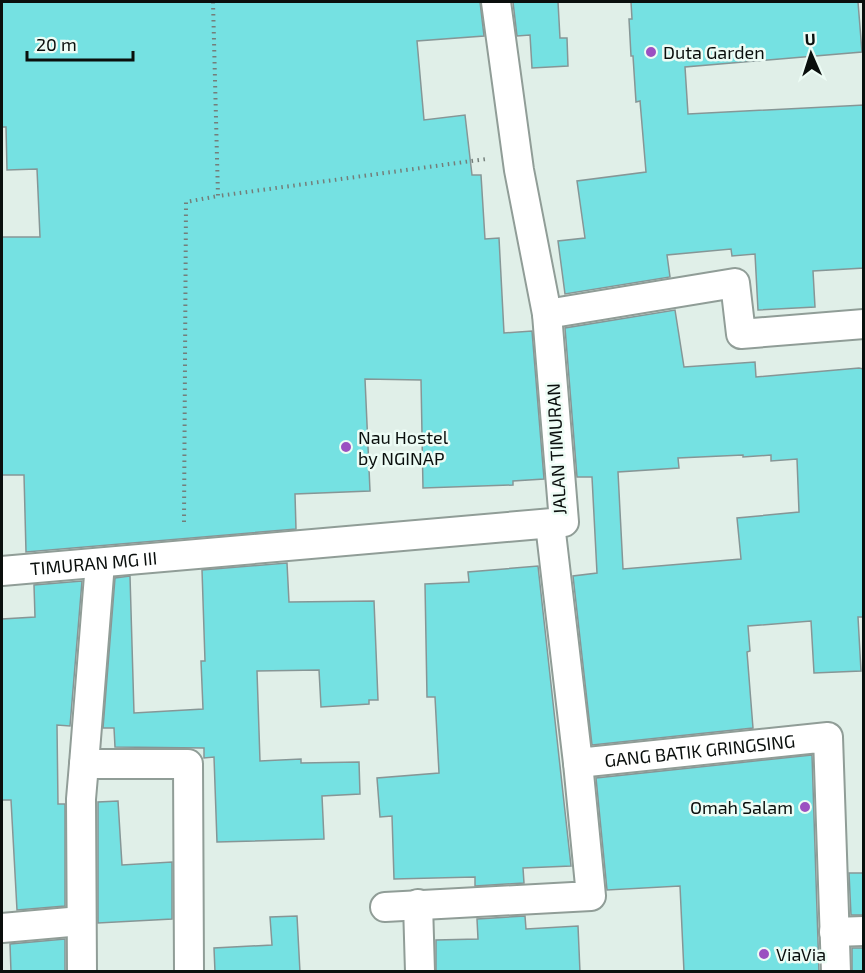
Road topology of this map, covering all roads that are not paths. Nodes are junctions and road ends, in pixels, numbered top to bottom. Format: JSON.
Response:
{"nodes":[{"id":1,"x":496,"y":2,"type":"edge"},
{"id":2,"x":547,"y":314,"type":"junction"},
{"id":3,"x":864,"y":324,"type":"edge"},
{"id":4,"x":550,"y":524,"type":"junction"},
{"id":5,"x":184,"y":556,"type":"joint"},
{"id":6,"x":100,"y":563,"type":"junction"},
{"id":7,"x":2,"y":571,"type":"edge"},
{"id":8,"x":578,"y":763,"type":"junction"},
{"id":9,"x":84,"y":764,"type":"junction"},
{"id":10,"x":418,"y":904,"type":"junction"},
{"id":11,"x":385,"y":906,"type":"dead end"},
{"id":12,"x":81,"y":921,"type":"junction"},
{"id":13,"x":2,"y":928,"type":"edge"},
{"id":14,"x":834,"y":932,"type":"junction"},
{"id":15,"x":864,"y":932,"type":"edge"},
{"id":16,"x":82,"y":972,"type":"edge"},
{"id":17,"x":189,"y":972,"type":"edge"},
{"id":18,"x":420,"y":972,"type":"edge"},
{"id":19,"x":836,"y":972,"type":"edge"}],
"edges":[{"from":1,"to":2,"type":"street","name":"JALAN TIMURAN"},
{"from":2,"to":3,"type":"street"},
{"from":2,"to":4,"type":"street","name":"JALAN TIMURAN"},
{"from":4,"to":5,"type":"street","name":"JALAN TIMURAN"},
{"from":4,"to":8,"type":"street","name":"GANG BATIK GRINGSING"},
{"from":5,"to":6,"type":"street","name":"TIMURAN MG III"},
{"from":6,"to":7,"type":"street","name":"TIMURAN MG III"},
{"from":6,"to":9,"type":"street"},
{"from":8,"to":10,"type":"street"},
{"from":8,"to":14,"type":"street","name":"GANG BATIK GRINGSING"},
{"from":9,"to":12,"type":"street"},
{"from":9,"to":17,"type":"street"},
{"from":10,"to":11,"type":"street"},
{"from":10,"to":18,"type":"street"},
{"from":12,"to":13,"type":"street"},
{"from":12,"to":16,"type":"street"},
{"from":14,"to":15,"type":"street"},
{"from":14,"to":19,"type":"street","name":"GANG BATIK GRINGSING"}]}
